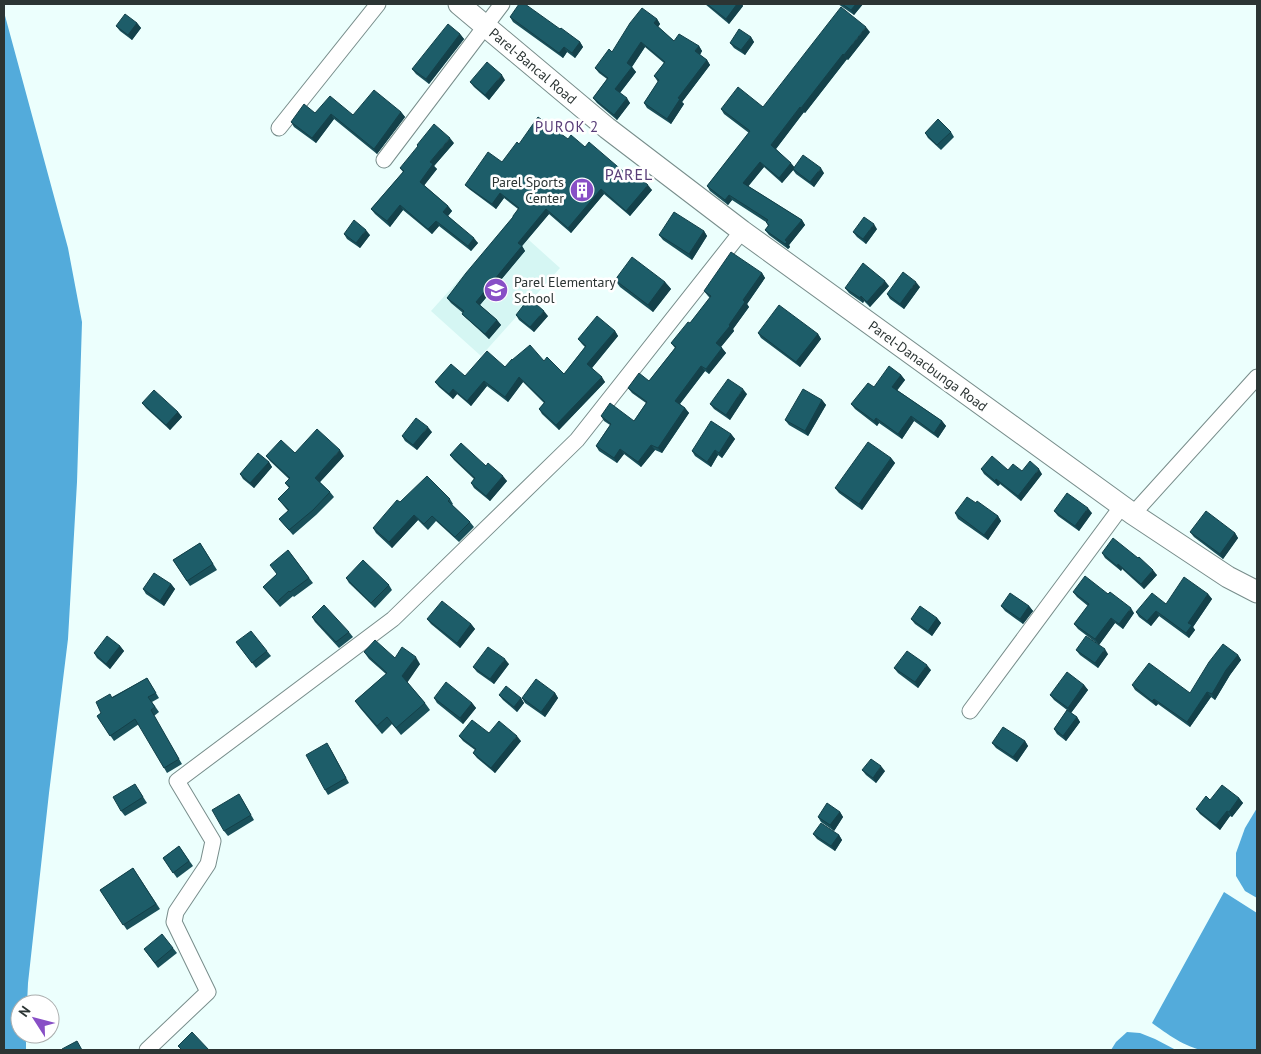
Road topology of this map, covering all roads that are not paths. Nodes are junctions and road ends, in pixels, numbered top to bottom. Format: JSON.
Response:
{"nodes":[{"id":1,"x":378,"y":4,"type":"edge"},
{"id":2,"x":459,"y":4,"type":"edge"},
{"id":3,"x":502,"y":4,"type":"edge"},
{"id":4,"x":485,"y":25,"type":"junction"},
{"id":5,"x":279,"y":128,"type":"dead end"},
{"id":6,"x":607,"y":128,"type":"joint"},
{"id":7,"x":384,"y":160,"type":"dead end"},
{"id":8,"x":742,"y":231,"type":"junction"},
{"id":9,"x":1257,"y":377,"type":"edge"},
{"id":10,"x":1127,"y":510,"type":"junction"},
{"id":11,"x":1257,"y":592,"type":"edge"},
{"id":12,"x":970,"y":711,"type":"dead end"},
{"id":13,"x":147,"y":1050,"type":"edge"}],
"edges":[{"from":1,"to":5,"type":"street"},
{"from":2,"to":4,"type":"main road","name":"Parel-Bancal Road"},
{"from":3,"to":4,"type":"street"},
{"from":4,"to":6,"type":"main road","name":"Parel-Bancal Road"},
{"from":4,"to":7,"type":"street"},
{"from":6,"to":8,"type":"main road","name":"Parel-Danacbunga Road"},
{"from":8,"to":10,"type":"main road","name":"Parel-Danacbunga Road"},
{"from":8,"to":13,"type":"street"},
{"from":9,"to":10,"type":"street"},
{"from":10,"to":11,"type":"main road","name":"Parel-Danacbunga Road"},
{"from":10,"to":12,"type":"street"}]}
